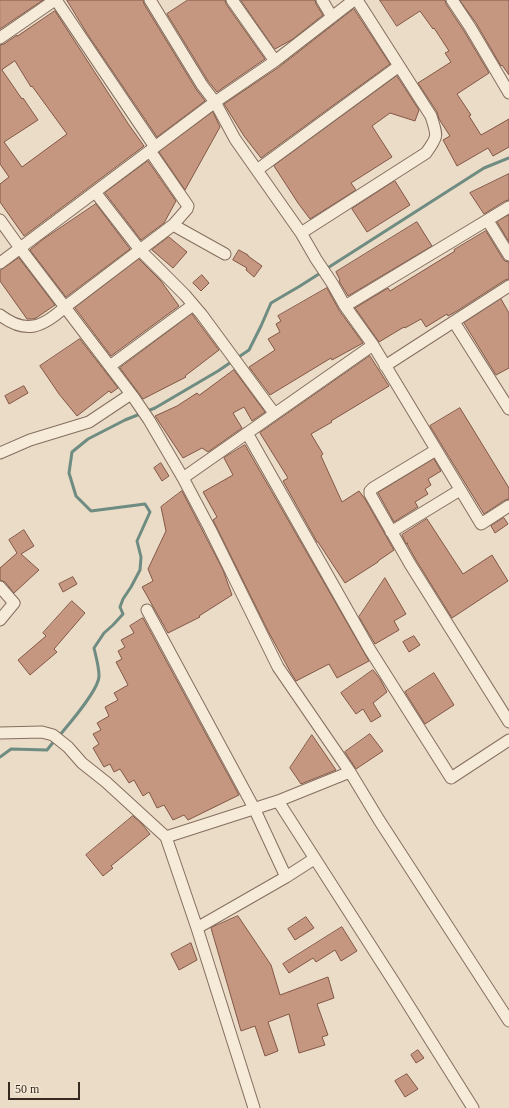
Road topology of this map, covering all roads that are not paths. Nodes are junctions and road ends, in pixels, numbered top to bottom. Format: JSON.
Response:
{"nodes":[{"id":1,"x":55,"y":0,"type":"edge"},
{"id":2,"x":150,"y":0,"type":"edge"},
{"id":3,"x":232,"y":0,"type":"edge"},
{"id":4,"x":322,"y":0,"type":"edge"},
{"id":5,"x":354,"y":0,"type":"edge"},
{"id":6,"x":357,"y":0,"type":"edge"},
{"id":7,"x":452,"y":0,"type":"edge"},
{"id":8,"x":332,"y":17,"type":"junction"},
{"id":9,"x":0,"y":38,"type":"edge"},
{"id":10,"x":275,"y":61,"type":"junction"},
{"id":11,"x":399,"y":66,"type":"junction"},
{"id":12,"x":505,"y":78,"type":"edge"},
{"id":13,"x":509,"y":93,"type":"edge"},
{"id":14,"x":215,"y":102,"type":"junction"},
{"id":15,"x":152,"y":149,"type":"junction"},
{"id":16,"x":257,"y":170,"type":"junction"},
{"id":17,"x":95,"y":192,"type":"junction"},
{"id":18,"x":509,"y":207,"type":"edge"},
{"id":19,"x":0,"y":220,"type":"edge"},
{"id":20,"x":488,"y":221,"type":"junction"},
{"id":21,"x":173,"y":225,"type":"junction"},
{"id":22,"x":301,"y":233,"type":"junction"},
{"id":23,"x":20,"y":248,"type":"junction"},
{"id":24,"x":140,"y":250,"type":"junction"},
{"id":25,"x":225,"y":254,"type":"dead end"},
{"id":26,"x":509,"y":255,"type":"edge"},
{"id":27,"x":0,"y":263,"type":"edge"},
{"id":28,"x":509,"y":286,"type":"edge"},
{"id":29,"x":193,"y":305,"type":"junction"},
{"id":30,"x":345,"y":306,"type":"junction"},
{"id":31,"x":65,"y":307,"type":"junction"},
{"id":32,"x":0,"y":315,"type":"edge"},
{"id":33,"x":454,"y":322,"type":"junction"},
{"id":34,"x":373,"y":345,"type":"junction"},
{"id":35,"x":110,"y":366,"type":"junction"},
{"id":36,"x":386,"y":366,"type":"junction"},
{"id":37,"x":133,"y":396,"type":"junction"},
{"id":38,"x":509,"y":409,"type":"edge"},
{"id":39,"x":274,"y":413,"type":"junction"},
{"id":40,"x":247,"y":433,"type":"junction"},
{"id":41,"x":436,"y":450,"type":"junction"},
{"id":42,"x":0,"y":453,"type":"edge"},
{"id":43,"x":183,"y":478,"type":"junction"},
{"id":44,"x":460,"y":490,"type":"junction"},
{"id":45,"x":509,"y":506,"type":"edge"},
{"id":46,"x":391,"y":532,"type":"junction"},
{"id":47,"x":0,"y":587,"type":"edge"},
{"id":48,"x":147,"y":610,"type":"dead end"},
{"id":49,"x":0,"y":620,"type":"edge"},
{"id":50,"x":509,"y":722,"type":"edge"},
{"id":51,"x":0,"y":733,"type":"edge"},
{"id":52,"x":509,"y":740,"type":"edge"},
{"id":53,"x":350,"y":772,"type":"junction"},
{"id":54,"x":278,"y":801,"type":"junction"},
{"id":55,"x":254,"y":808,"type":"junction"},
{"id":56,"x":166,"y":837,"type":"junction"},
{"id":57,"x":314,"y":859,"type":"junction"},
{"id":58,"x":286,"y":878,"type":"junction"},
{"id":59,"x":196,"y":928,"type":"junction"},
{"id":60,"x":509,"y":1021,"type":"edge"},
{"id":61,"x":254,"y":1108,"type":"edge"},
{"id":62,"x":473,"y":1108,"type":"edge"}],
"edges":[{"from":1,"to":9,"type":"street"},
{"from":1,"to":15,"type":"street"},
{"from":2,"to":14,"type":"street"},
{"from":3,"to":10,"type":"street"},
{"from":4,"to":8,"type":"street"},
{"from":5,"to":8,"type":"street"},
{"from":6,"to":11,"type":"street"},
{"from":7,"to":12,"type":"street"},
{"from":8,"to":10,"type":"street"},
{"from":10,"to":14,"type":"street"},
{"from":11,"to":16,"type":"street"},
{"from":11,"to":22,"type":"street"},
{"from":12,"to":13,"type":"street"},
{"from":14,"to":15,"type":"street"},
{"from":14,"to":16,"type":"street"},
{"from":15,"to":17,"type":"street"},
{"from":15,"to":21,"type":"street"},
{"from":16,"to":22,"type":"street"},
{"from":17,"to":23,"type":"street"},
{"from":17,"to":24,"type":"street"},
{"from":18,"to":20,"type":"street"},
{"from":19,"to":23,"type":"street"},
{"from":20,"to":26,"type":"street"},
{"from":20,"to":30,"type":"street"},
{"from":21,"to":24,"type":"street"},
{"from":21,"to":25,"type":"street"},
{"from":22,"to":30,"type":"street"},
{"from":23,"to":27,"type":"street"},
{"from":23,"to":31,"type":"street"},
{"from":24,"to":29,"type":"street"},
{"from":24,"to":31,"type":"street"},
{"from":28,"to":33,"type":"street"},
{"from":29,"to":35,"type":"street"},
{"from":29,"to":39,"type":"street"},
{"from":30,"to":34,"type":"street"},
{"from":31,"to":32,"type":"street"},
{"from":31,"to":35,"type":"street"},
{"from":33,"to":36,"type":"street"},
{"from":33,"to":38,"type":"street"},
{"from":34,"to":36,"type":"street"},
{"from":34,"to":39,"type":"street"},
{"from":35,"to":37,"type":"street"},
{"from":36,"to":41,"type":"street"},
{"from":37,"to":42,"type":"street"},
{"from":37,"to":43,"type":"street"},
{"from":39,"to":40,"type":"street"},
{"from":40,"to":43,"type":"street"},
{"from":40,"to":52,"type":"street"},
{"from":41,"to":44,"type":"street"},
{"from":41,"to":46,"type":"street"},
{"from":43,"to":53,"type":"street"},
{"from":44,"to":45,"type":"street"},
{"from":44,"to":46,"type":"street"},
{"from":46,"to":50,"type":"street"},
{"from":47,"to":49,"type":"street"},
{"from":48,"to":55,"type":"street"},
{"from":51,"to":56,"type":"street"},
{"from":53,"to":54,"type":"street"},
{"from":53,"to":60,"type":"street"},
{"from":54,"to":55,"type":"street"},
{"from":54,"to":57,"type":"street"},
{"from":55,"to":56,"type":"street"},
{"from":55,"to":58,"type":"street"},
{"from":56,"to":59,"type":"street"},
{"from":57,"to":58,"type":"street"},
{"from":57,"to":62,"type":"street"},
{"from":58,"to":59,"type":"street"},
{"from":59,"to":61,"type":"street"}]}
